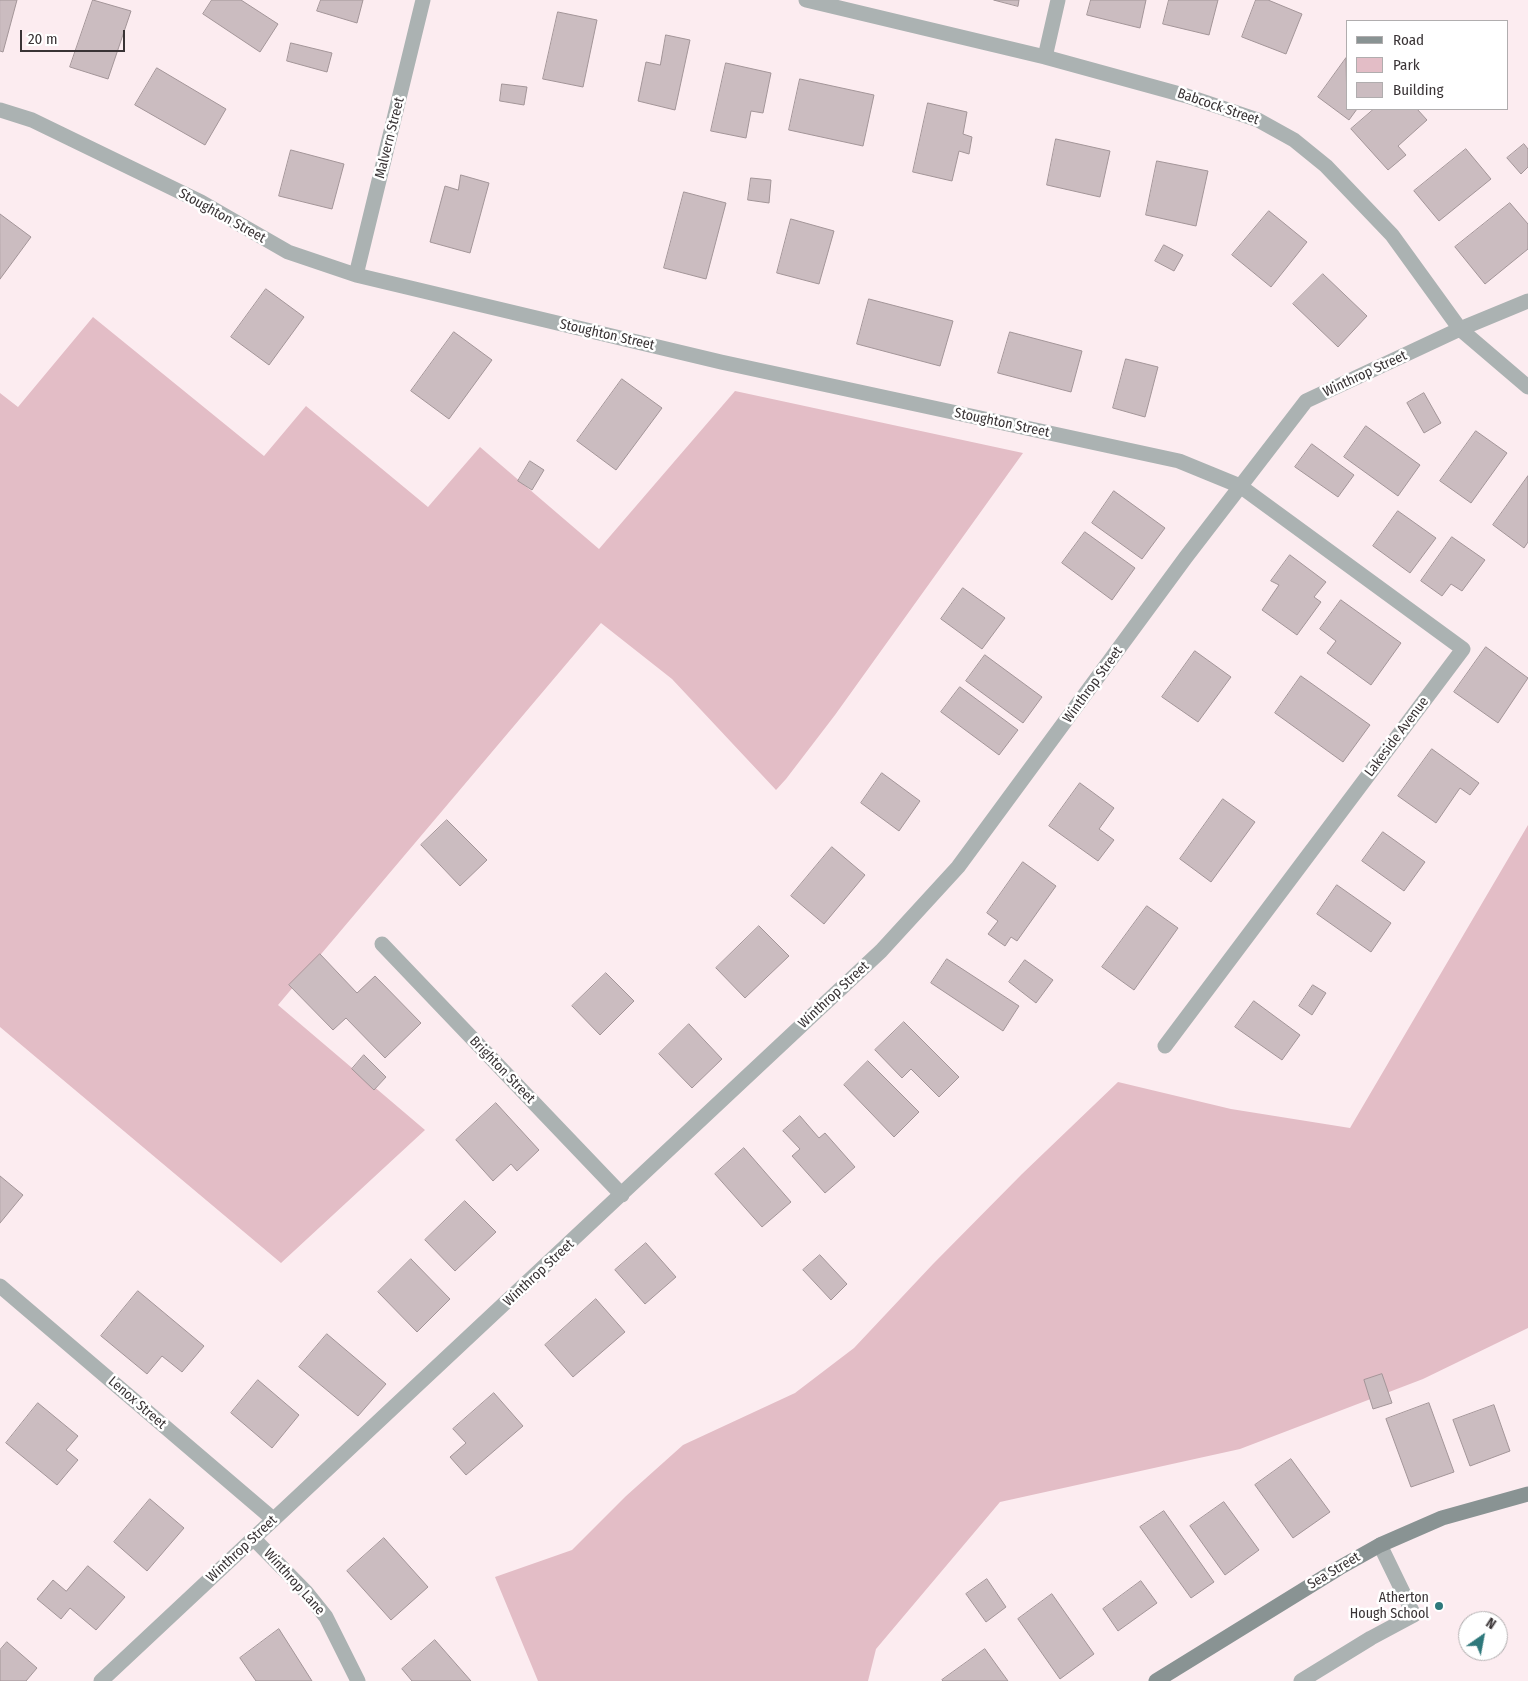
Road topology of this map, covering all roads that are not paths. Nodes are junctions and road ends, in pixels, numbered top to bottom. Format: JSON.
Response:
{"nodes":[{"id":1,"x":423,"y":0,"type":"edge"},
{"id":2,"x":806,"y":0,"type":"edge"},
{"id":3,"x":1058,"y":0,"type":"edge"},
{"id":4,"x":1045,"y":57,"type":"junction"},
{"id":5,"x":0,"y":110,"type":"edge"},
{"id":6,"x":356,"y":275,"type":"junction"},
{"id":7,"x":1528,"y":301,"type":"edge"},
{"id":8,"x":1460,"y":329,"type":"junction"},
{"id":9,"x":1528,"y":387,"type":"edge"},
{"id":10,"x":1240,"y":486,"type":"junction"},
{"id":11,"x":382,"y":944,"type":"dead end"},
{"id":12,"x":1165,"y":1046,"type":"dead end"},
{"id":13,"x":622,"y":1195,"type":"junction"},
{"id":14,"x":0,"y":1286,"type":"edge"},
{"id":15,"x":1528,"y":1494,"type":"edge"},
{"id":16,"x":274,"y":1520,"type":"junction"},
{"id":17,"x":253,"y":1538,"type":"junction"},
{"id":18,"x":1380,"y":1545,"type":"junction"},
{"id":19,"x":101,"y":1681,"type":"edge"},
{"id":20,"x":358,"y":1681,"type":"edge"},
{"id":21,"x":1156,"y":1681,"type":"edge"},
{"id":22,"x":1301,"y":1681,"type":"edge"}],
"edges":[{"from":1,"to":6,"type":"street","name":"Malvern Street"},
{"from":2,"to":4,"type":"street","name":"Babcock Street"},
{"from":3,"to":4,"type":"street"},
{"from":4,"to":8,"type":"street","name":"Babcock Street"},
{"from":5,"to":6,"type":"street","name":"Stoughton Street"},
{"from":6,"to":10,"type":"street","name":"Stoughton Street"},
{"from":7,"to":8,"type":"street","name":"Winthrop Street"},
{"from":8,"to":9,"type":"street","name":"Babcock Street"},
{"from":8,"to":10,"type":"street","name":"Winthrop Street"},
{"from":10,"to":12,"type":"street","name":"Lakeside Avenue"},
{"from":10,"to":13,"type":"street","name":"Winthrop Street"},
{"from":11,"to":13,"type":"street","name":"Brighton Street"},
{"from":13,"to":16,"type":"street","name":"Winthrop Street"},
{"from":14,"to":16,"type":"street","name":"Lenox Street"},
{"from":15,"to":18,"type":"street","name":"Sea Street"},
{"from":16,"to":17,"type":"street","name":"Winthrop Street"},
{"from":17,"to":19,"type":"street","name":"Winthrop Street"},
{"from":17,"to":20,"type":"street","name":"Winthrop Lane"},
{"from":18,"to":21,"type":"street","name":"Sea Street"},
{"from":18,"to":22,"type":"street"}]}
